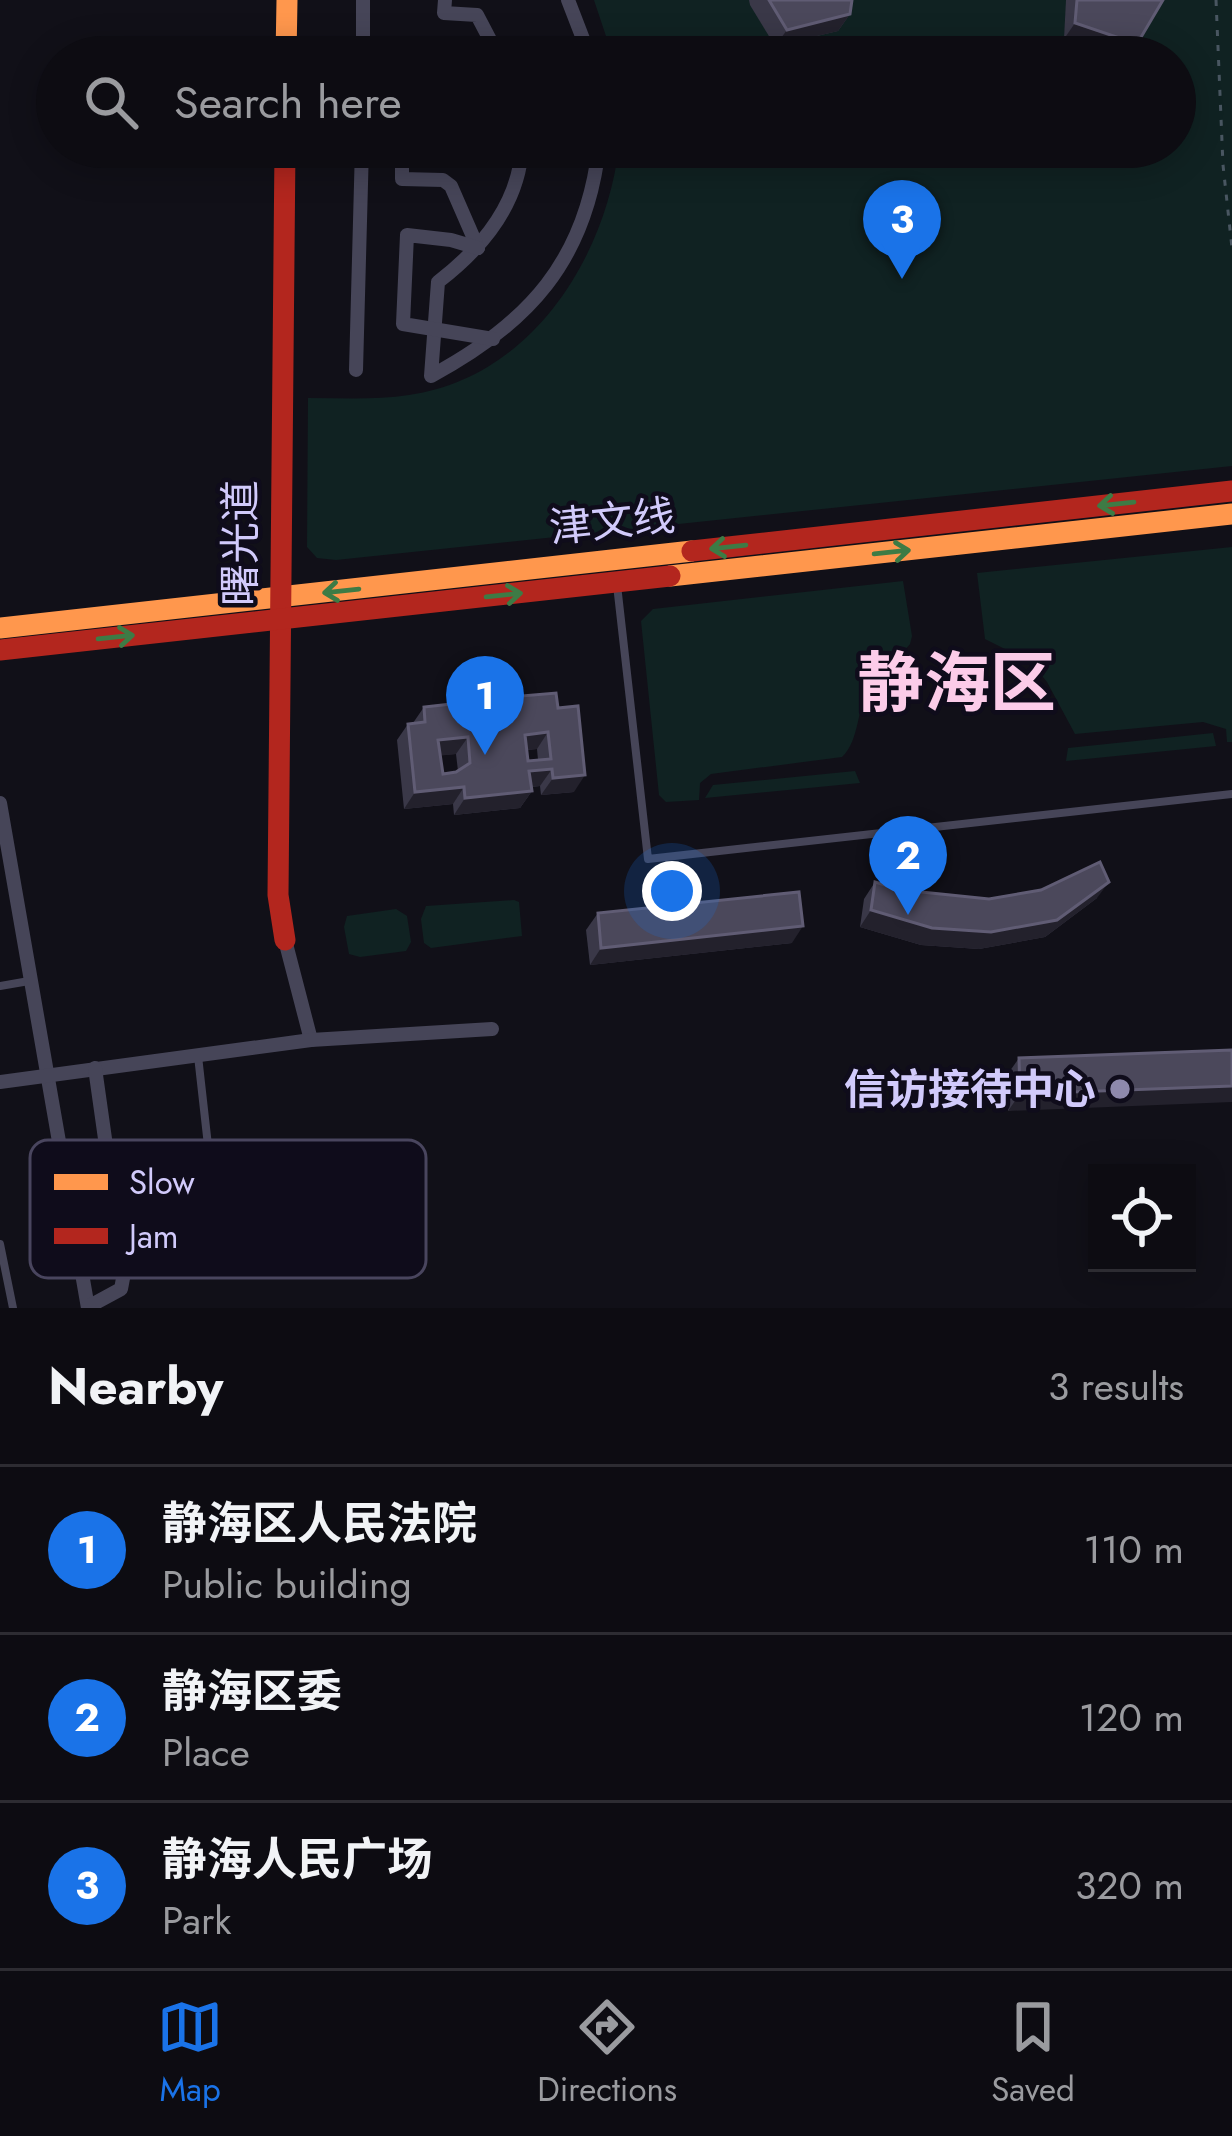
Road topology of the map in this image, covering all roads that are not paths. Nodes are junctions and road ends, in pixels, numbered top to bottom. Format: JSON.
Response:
{"nodes":[{"id":1,"x":287,"y":0,"type":"edge"},
{"id":2,"x":363,"y":0,"type":"edge"},
{"id":3,"x":445,"y":0,"type":"edge"},
{"id":4,"x":568,"y":0,"type":"edge"},
{"id":5,"x":286,"y":36,"type":"edge"},
{"id":6,"x":363,"y":36,"type":"edge"},
{"id":7,"x":488,"y":36,"type":"edge"},
{"id":8,"x":582,"y":36,"type":"edge"},
{"id":9,"x":285,"y":168,"type":"edge"},
{"id":10,"x":361,"y":168,"type":"edge"},
{"id":11,"x":402,"y":168,"type":"edge"},
{"id":12,"x":520,"y":168,"type":"edge"},
{"id":13,"x":595,"y":168,"type":"edge"},
{"id":14,"x":478,"y":248,"type":"junction"},
{"id":15,"x":432,"y":329,"type":"junction"},
{"id":16,"x":493,"y":340,"type":"junction"},
{"id":17,"x":356,"y":370,"type":"dead end"},
{"id":18,"x":1232,"y":491,"type":"edge"},
{"id":19,"x":1232,"y":514,"type":"edge"},
{"id":20,"x":616,"y":571,"type":"junction"},
{"id":21,"x":278,"y":609,"type":"junction"},
{"id":22,"x":0,"y":628,"type":"edge"},
{"id":23,"x":0,"y":650,"type":"edge"},
{"id":24,"x":1232,"y":794,"type":"edge"},
{"id":25,"x":0,"y":803,"type":"edge"},
{"id":26,"x":4,"y":851,"type":"edge"},
{"id":27,"x":285,"y":940,"type":"joint"},
{"id":28,"x":31,"y":980,"type":"junction"},
{"id":29,"x":0,"y":986,"type":"edge"},
{"id":30,"x":492,"y":1029,"type":"dead end"},
{"id":31,"x":311,"y":1040,"type":"junction"},
{"id":32,"x":198,"y":1054,"type":"junction"},
{"id":33,"x":95,"y":1068,"type":"junction"},
{"id":34,"x":47,"y":1075,"type":"junction"},
{"id":35,"x":0,"y":1082,"type":"edge"},
{"id":36,"x":58,"y":1140,"type":"edge"},
{"id":37,"x":105,"y":1140,"type":"edge"},
{"id":38,"x":207,"y":1140,"type":"edge"},
{"id":39,"x":0,"y":1244,"type":"edge"},
{"id":40,"x":83,"y":1278,"type":"edge"},
{"id":41,"x":123,"y":1278,"type":"edge"},
{"id":42,"x":14,"y":1308,"type":"edge"},
{"id":43,"x":88,"y":1308,"type":"edge"}],
"edges":[{"from":1,"to":5,"type":"main road"},
{"from":2,"to":6,"type":"street"},
{"from":3,"to":7,"type":"street"},
{"from":4,"to":8,"type":"street"},
{"from":9,"to":21,"type":"main road","name":"曙光道"},
{"from":10,"to":17,"type":"street"},
{"from":11,"to":14,"type":"street"},
{"from":12,"to":14,"type":"street"},
{"from":13,"to":16,"type":"street"},
{"from":14,"to":15,"type":"street"},
{"from":14,"to":15,"type":"street"},
{"from":15,"to":16,"type":"street"},
{"from":15,"to":16,"type":"street"},
{"from":18,"to":20,"type":"main road","name":"津文线","one_way":true},
{"from":20,"to":19,"type":"main road","name":"津文线","one_way":true},
{"from":20,"to":21,"type":"main road","name":"津文线"},
{"from":20,"to":24,"type":"lane"},
{"from":21,"to":22,"type":"main road","name":"津文线"},
{"from":23,"to":21,"type":"main road","name":"津文线","one_way":true},
{"from":21,"to":27,"type":"main road","name":"曙光道"},
{"from":25,"to":26,"type":"street"},
{"from":26,"to":28,"type":"street"},
{"from":27,"to":31,"type":"street"},
{"from":28,"to":29,"type":"lane"},
{"from":28,"to":34,"type":"street"},
{"from":30,"to":31,"type":"street"},
{"from":31,"to":32,"type":"street"},
{"from":32,"to":33,"type":"street"},
{"from":32,"to":38,"type":"lane"},
{"from":33,"to":34,"type":"street"},
{"from":33,"to":37,"type":"street"},
{"from":34,"to":35,"type":"street"},
{"from":34,"to":36,"type":"street"},
{"from":39,"to":42,"type":"lane"},
{"from":40,"to":43,"type":"street"},
{"from":41,"to":43,"type":"street"}]}
